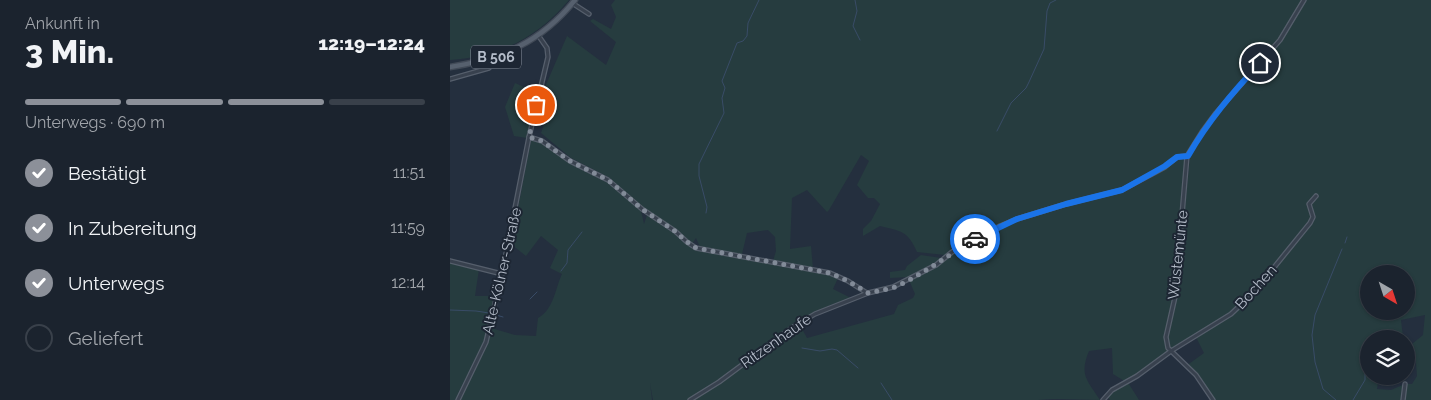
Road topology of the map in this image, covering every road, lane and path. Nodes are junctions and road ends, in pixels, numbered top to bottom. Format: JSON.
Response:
{"nodes":[{"id":1,"x":1304,"y":0,"type":"edge"},
{"id":2,"x":574,"y":2,"type":"edge"},
{"id":3,"x":589,"y":14,"type":"dead end"},
{"id":4,"x":538,"y":35,"type":"junction"},
{"id":5,"x":492,"y":58,"type":"junction"},
{"id":6,"x":450,"y":67,"type":"edge"},
{"id":7,"x":450,"y":79,"type":"edge"},
{"id":8,"x":529,"y":137,"type":"junction"},
{"id":9,"x":1188,"y":156,"type":"junction"},
{"id":10,"x":1316,"y":196,"type":"dead end"},
{"id":11,"x":450,"y":261,"type":"edge"},
{"id":12,"x":502,"y":274,"type":"junction"},
{"id":13,"x":868,"y":293,"type":"junction"},
{"id":14,"x":1171,"y":351,"type":"junction"},
{"id":15,"x":1405,"y":385,"type":"edge"},
{"id":16,"x":458,"y":400,"type":"edge"},
{"id":17,"x":690,"y":400,"type":"edge"},
{"id":18,"x":1103,"y":400,"type":"edge"},
{"id":19,"x":1213,"y":400,"type":"edge"},
{"id":20,"x":1403,"y":400,"type":"edge"}],
"edges":[{"from":1,"to":9,"type":"street"},
{"from":2,"to":3,"type":"street"},
{"from":2,"to":4,"type":"main road","number":"B 506"},
{"from":4,"to":5,"type":"main road","number":"B 506"},
{"from":4,"to":8,"type":"street","name":"Alte-Kölner-Straße"},
{"from":5,"to":6,"type":"main road","number":"B 506"},
{"from":5,"to":7,"type":"street"},
{"from":8,"to":12,"type":"street","name":"Alte-Kölner-Straße"},
{"from":8,"to":13,"type":"street"},
{"from":9,"to":13,"type":"street","name":"Ritzenhaufe"},
{"from":9,"to":14,"type":"street","name":"Wüstemünte"},
{"from":10,"to":14,"type":"street","name":"Bochen"},
{"from":11,"to":12,"type":"street"},
{"from":12,"to":16,"type":"street","name":"Alte-Kölner-Straße"},
{"from":13,"to":17,"type":"street","name":"Ritzenhaufe"},
{"from":14,"to":18,"type":"street"},
{"from":14,"to":19,"type":"street"},
{"from":15,"to":20,"type":"street"}]}
